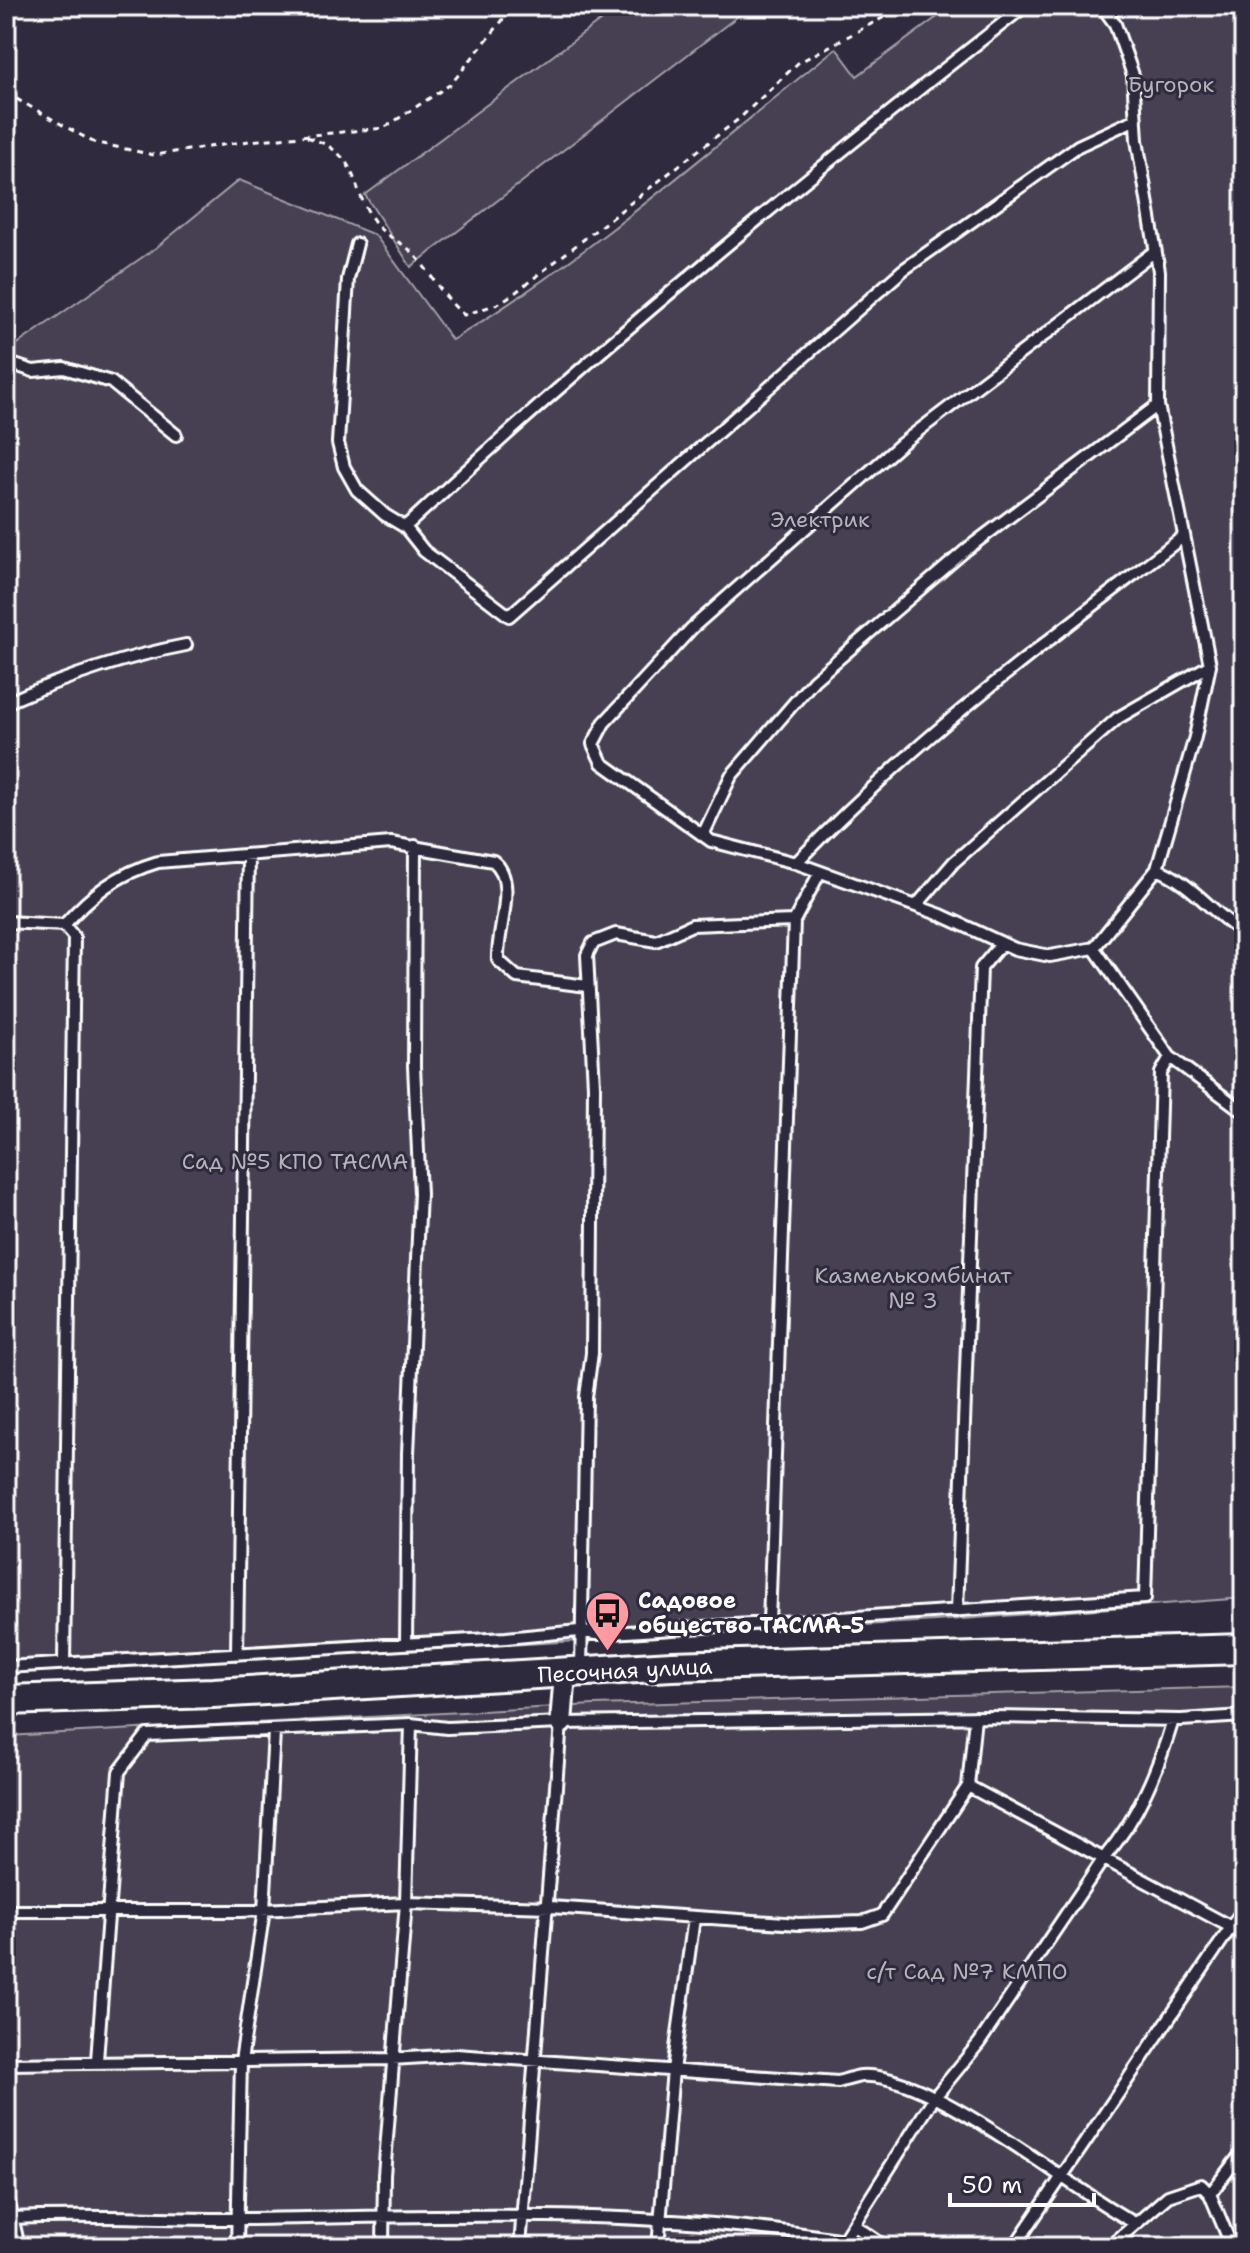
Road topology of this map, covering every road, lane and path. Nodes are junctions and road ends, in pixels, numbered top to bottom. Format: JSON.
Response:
{"nodes":[{"id":1,"x":508,"y":6,"type":"edge"},
{"id":2,"x":905,"y":6,"type":"edge"},
{"id":3,"x":1025,"y":6,"type":"edge"},
{"id":4,"x":1102,"y":6,"type":"edge"},
{"id":5,"x":6,"y":93,"type":"edge"},
{"id":6,"x":1136,"y":119,"type":"junction"},
{"id":7,"x":307,"y":137,"type":"junction"},
{"id":8,"x":357,"y":244,"type":"dead end"},
{"id":9,"x":1155,"y":251,"type":"junction"},
{"id":10,"x":6,"y":362,"type":"edge"},
{"id":11,"x":1158,"y":405,"type":"junction"},
{"id":12,"x":176,"y":435,"type":"dead end"},
{"id":13,"x":405,"y":527,"type":"junction"},
{"id":14,"x":1184,"y":536,"type":"junction"},
{"id":15,"x":186,"y":645,"type":"dead end"},
{"id":16,"x":1210,"y":665,"type":"junction"},
{"id":17,"x":6,"y":703,"type":"edge"},
{"id":18,"x":703,"y":835,"type":"junction"},
{"id":19,"x":415,"y":846,"type":"junction"},
{"id":20,"x":248,"y":855,"type":"junction"},
{"id":21,"x":796,"y":863,"type":"junction"},
{"id":22,"x":1157,"y":869,"type":"junction"},
{"id":23,"x":819,"y":874,"type":"junction"},
{"id":24,"x":916,"y":906,"type":"junction"},
{"id":25,"x":794,"y":921,"type":"junction"},
{"id":26,"x":6,"y":922,"type":"edge"},
{"id":27,"x":64,"y":925,"type":"junction"},
{"id":28,"x":1244,"y":933,"type":"edge"},
{"id":29,"x":1002,"y":943,"type":"junction"},
{"id":30,"x":1094,"y":948,"type":"junction"},
{"id":31,"x":587,"y":986,"type":"junction"},
{"id":32,"x":1170,"y":1057,"type":"junction"},
{"id":33,"x":1244,"y":1112,"type":"edge"},
{"id":34,"x":957,"y":1611,"type":"junction"},
{"id":35,"x":769,"y":1623,"type":"junction"},
{"id":36,"x":579,"y":1631,"type":"junction"},
{"id":37,"x":406,"y":1644,"type":"junction"},
{"id":38,"x":1244,"y":1649,"type":"edge"},
{"id":39,"x":237,"y":1654,"type":"junction"},
{"id":40,"x":64,"y":1663,"type":"junction"},
{"id":41,"x":6,"y":1667,"type":"edge"},
{"id":42,"x":573,"y":1672,"type":"junction"},
{"id":43,"x":6,"y":1700,"type":"edge"},
{"id":44,"x":1244,"y":1716,"type":"edge"},
{"id":45,"x":975,"y":1717,"type":"junction"},
{"id":46,"x":1173,"y":1720,"type":"junction"},
{"id":47,"x":561,"y":1723,"type":"junction"},
{"id":48,"x":411,"y":1724,"type":"junction"},
{"id":49,"x":274,"y":1732,"type":"junction"},
{"id":50,"x":968,"y":1786,"type":"junction"},
{"id":51,"x":1104,"y":1858,"type":"junction"},
{"id":52,"x":406,"y":1903,"type":"junction"},
{"id":53,"x":550,"y":1907,"type":"junction"},
{"id":54,"x":1244,"y":1908,"type":"edge"},
{"id":55,"x":264,"y":1910,"type":"junction"},
{"id":56,"x":6,"y":1911,"type":"edge"},
{"id":57,"x":108,"y":1911,"type":"junction"},
{"id":58,"x":694,"y":1918,"type":"junction"},
{"id":59,"x":1231,"y":1927,"type":"junction"},
{"id":60,"x":1244,"y":1934,"type":"edge"},
{"id":61,"x":532,"y":2058,"type":"junction"},
{"id":62,"x":392,"y":2059,"type":"junction"},
{"id":63,"x":97,"y":2060,"type":"junction"},
{"id":64,"x":241,"y":2061,"type":"junction"},
{"id":65,"x":6,"y":2064,"type":"edge"},
{"id":66,"x":673,"y":2070,"type":"junction"},
{"id":67,"x":934,"y":2098,"type":"junction"},
{"id":68,"x":1244,"y":2150,"type":"edge"},
{"id":69,"x":1065,"y":2175,"type":"junction"},
{"id":70,"x":6,"y":2190,"type":"edge"},
{"id":71,"x":1210,"y":2194,"type":"junction"},
{"id":72,"x":522,"y":2215,"type":"junction"},
{"id":73,"x":384,"y":2216,"type":"junction"},
{"id":74,"x":13,"y":2218,"type":"junction"},
{"id":75,"x":239,"y":2219,"type":"junction"},
{"id":76,"x":659,"y":2220,"type":"junction"},
{"id":77,"x":1135,"y":2223,"type":"junction"},
{"id":78,"x":855,"y":2226,"type":"junction"},
{"id":79,"x":842,"y":2243,"type":"edge"},
{"id":80,"x":17,"y":2246,"type":"edge"},
{"id":81,"x":237,"y":2247,"type":"edge"},
{"id":82,"x":383,"y":2247,"type":"edge"},
{"id":83,"x":520,"y":2247,"type":"edge"},
{"id":84,"x":658,"y":2247,"type":"edge"},
{"id":85,"x":886,"y":2247,"type":"edge"},
{"id":86,"x":1014,"y":2247,"type":"edge"},
{"id":87,"x":1109,"y":2247,"type":"edge"},
{"id":88,"x":1232,"y":2247,"type":"edge"}],
"edges":[{"from":1,"to":7,"type":"path"},
{"from":2,"to":7,"type":"path"},
{"from":3,"to":13,"type":"lane"},
{"from":4,"to":6,"type":"lane"},
{"from":5,"to":7,"type":"path"},
{"from":6,"to":9,"type":"lane"},
{"from":6,"to":13,"type":"lane"},
{"from":8,"to":13,"type":"lane"},
{"from":9,"to":11,"type":"lane"},
{"from":9,"to":18,"type":"lane"},
{"from":10,"to":12,"type":"lane"},
{"from":11,"to":14,"type":"lane"},
{"from":11,"to":18,"type":"lane"},
{"from":14,"to":16,"type":"lane"},
{"from":14,"to":21,"type":"lane"},
{"from":15,"to":17,"type":"lane"},
{"from":16,"to":22,"type":"lane"},
{"from":16,"to":24,"type":"lane"},
{"from":18,"to":21,"type":"lane"},
{"from":19,"to":20,"type":"lane"},
{"from":19,"to":31,"type":"lane"},
{"from":19,"to":37,"type":"lane"},
{"from":20,"to":27,"type":"lane"},
{"from":20,"to":39,"type":"lane"},
{"from":21,"to":23,"type":"lane"},
{"from":22,"to":28,"type":"lane"},
{"from":22,"to":30,"type":"lane"},
{"from":23,"to":24,"type":"lane"},
{"from":23,"to":25,"type":"lane"},
{"from":24,"to":29,"type":"lane"},
{"from":25,"to":31,"type":"lane"},
{"from":25,"to":35,"type":"lane"},
{"from":26,"to":27,"type":"lane"},
{"from":27,"to":40,"type":"lane"},
{"from":29,"to":30,"type":"lane"},
{"from":29,"to":34,"type":"lane"},
{"from":30,"to":32,"type":"lane"},
{"from":31,"to":36,"type":"lane"},
{"from":32,"to":33,"type":"lane"},
{"from":32,"to":34,"type":"lane"},
{"from":34,"to":35,"type":"lane"},
{"from":35,"to":36,"type":"lane"},
{"from":36,"to":37,"type":"lane"},
{"from":36,"to":42,"type":"lane"},
{"from":37,"to":39,"type":"lane"},
{"from":38,"to":42,"type":"main road","name":"Песочная улица"},
{"from":39,"to":40,"type":"lane"},
{"from":40,"to":41,"type":"lane"},
{"from":42,"to":43,"type":"main road","name":"Песочная улица"},
{"from":42,"to":47,"type":"street"},
{"from":44,"to":46,"type":"lane"},
{"from":45,"to":46,"type":"lane"},
{"from":45,"to":47,"type":"lane"},
{"from":45,"to":50,"type":"lane"},
{"from":46,"to":51,"type":"lane"},
{"from":47,"to":48,"type":"lane"},
{"from":47,"to":53,"type":"lane"},
{"from":48,"to":49,"type":"lane"},
{"from":48,"to":52,"type":"lane"},
{"from":49,"to":55,"type":"lane"},
{"from":49,"to":57,"type":"lane"},
{"from":50,"to":51,"type":"lane"},
{"from":50,"to":58,"type":"lane"},
{"from":51,"to":59,"type":"lane"},
{"from":51,"to":67,"type":"lane"},
{"from":52,"to":53,"type":"lane"},
{"from":52,"to":55,"type":"lane"},
{"from":52,"to":62,"type":"lane"},
{"from":53,"to":58,"type":"lane"},
{"from":53,"to":61,"type":"lane"},
{"from":54,"to":59,"type":"lane"},
{"from":55,"to":57,"type":"lane"},
{"from":55,"to":64,"type":"lane"},
{"from":56,"to":57,"type":"lane"},
{"from":57,"to":63,"type":"lane"},
{"from":58,"to":66,"type":"lane"},
{"from":59,"to":60,"type":"lane"},
{"from":59,"to":69,"type":"lane"},
{"from":61,"to":62,"type":"lane"},
{"from":61,"to":66,"type":"lane"},
{"from":61,"to":72,"type":"lane"},
{"from":62,"to":64,"type":"lane"},
{"from":62,"to":73,"type":"lane"},
{"from":63,"to":64,"type":"lane"},
{"from":63,"to":65,"type":"lane"},
{"from":64,"to":75,"type":"lane"},
{"from":66,"to":67,"type":"lane"},
{"from":66,"to":76,"type":"lane"},
{"from":67,"to":69,"type":"lane"},
{"from":67,"to":78,"type":"lane"},
{"from":68,"to":71,"type":"lane"},
{"from":69,"to":77,"type":"lane"},
{"from":69,"to":86,"type":"lane"},
{"from":70,"to":74,"type":"lane"},
{"from":71,"to":77,"type":"lane"},
{"from":71,"to":88,"type":"lane"},
{"from":72,"to":73,"type":"lane"},
{"from":72,"to":76,"type":"lane"},
{"from":72,"to":83,"type":"lane"},
{"from":73,"to":75,"type":"lane"},
{"from":73,"to":82,"type":"lane"},
{"from":74,"to":75,"type":"lane"},
{"from":74,"to":80,"type":"lane"},
{"from":75,"to":81,"type":"lane"},
{"from":76,"to":79,"type":"lane"},
{"from":76,"to":84,"type":"lane"},
{"from":77,"to":87,"type":"lane"},
{"from":78,"to":79,"type":"lane"},
{"from":78,"to":85,"type":"lane"}]}
